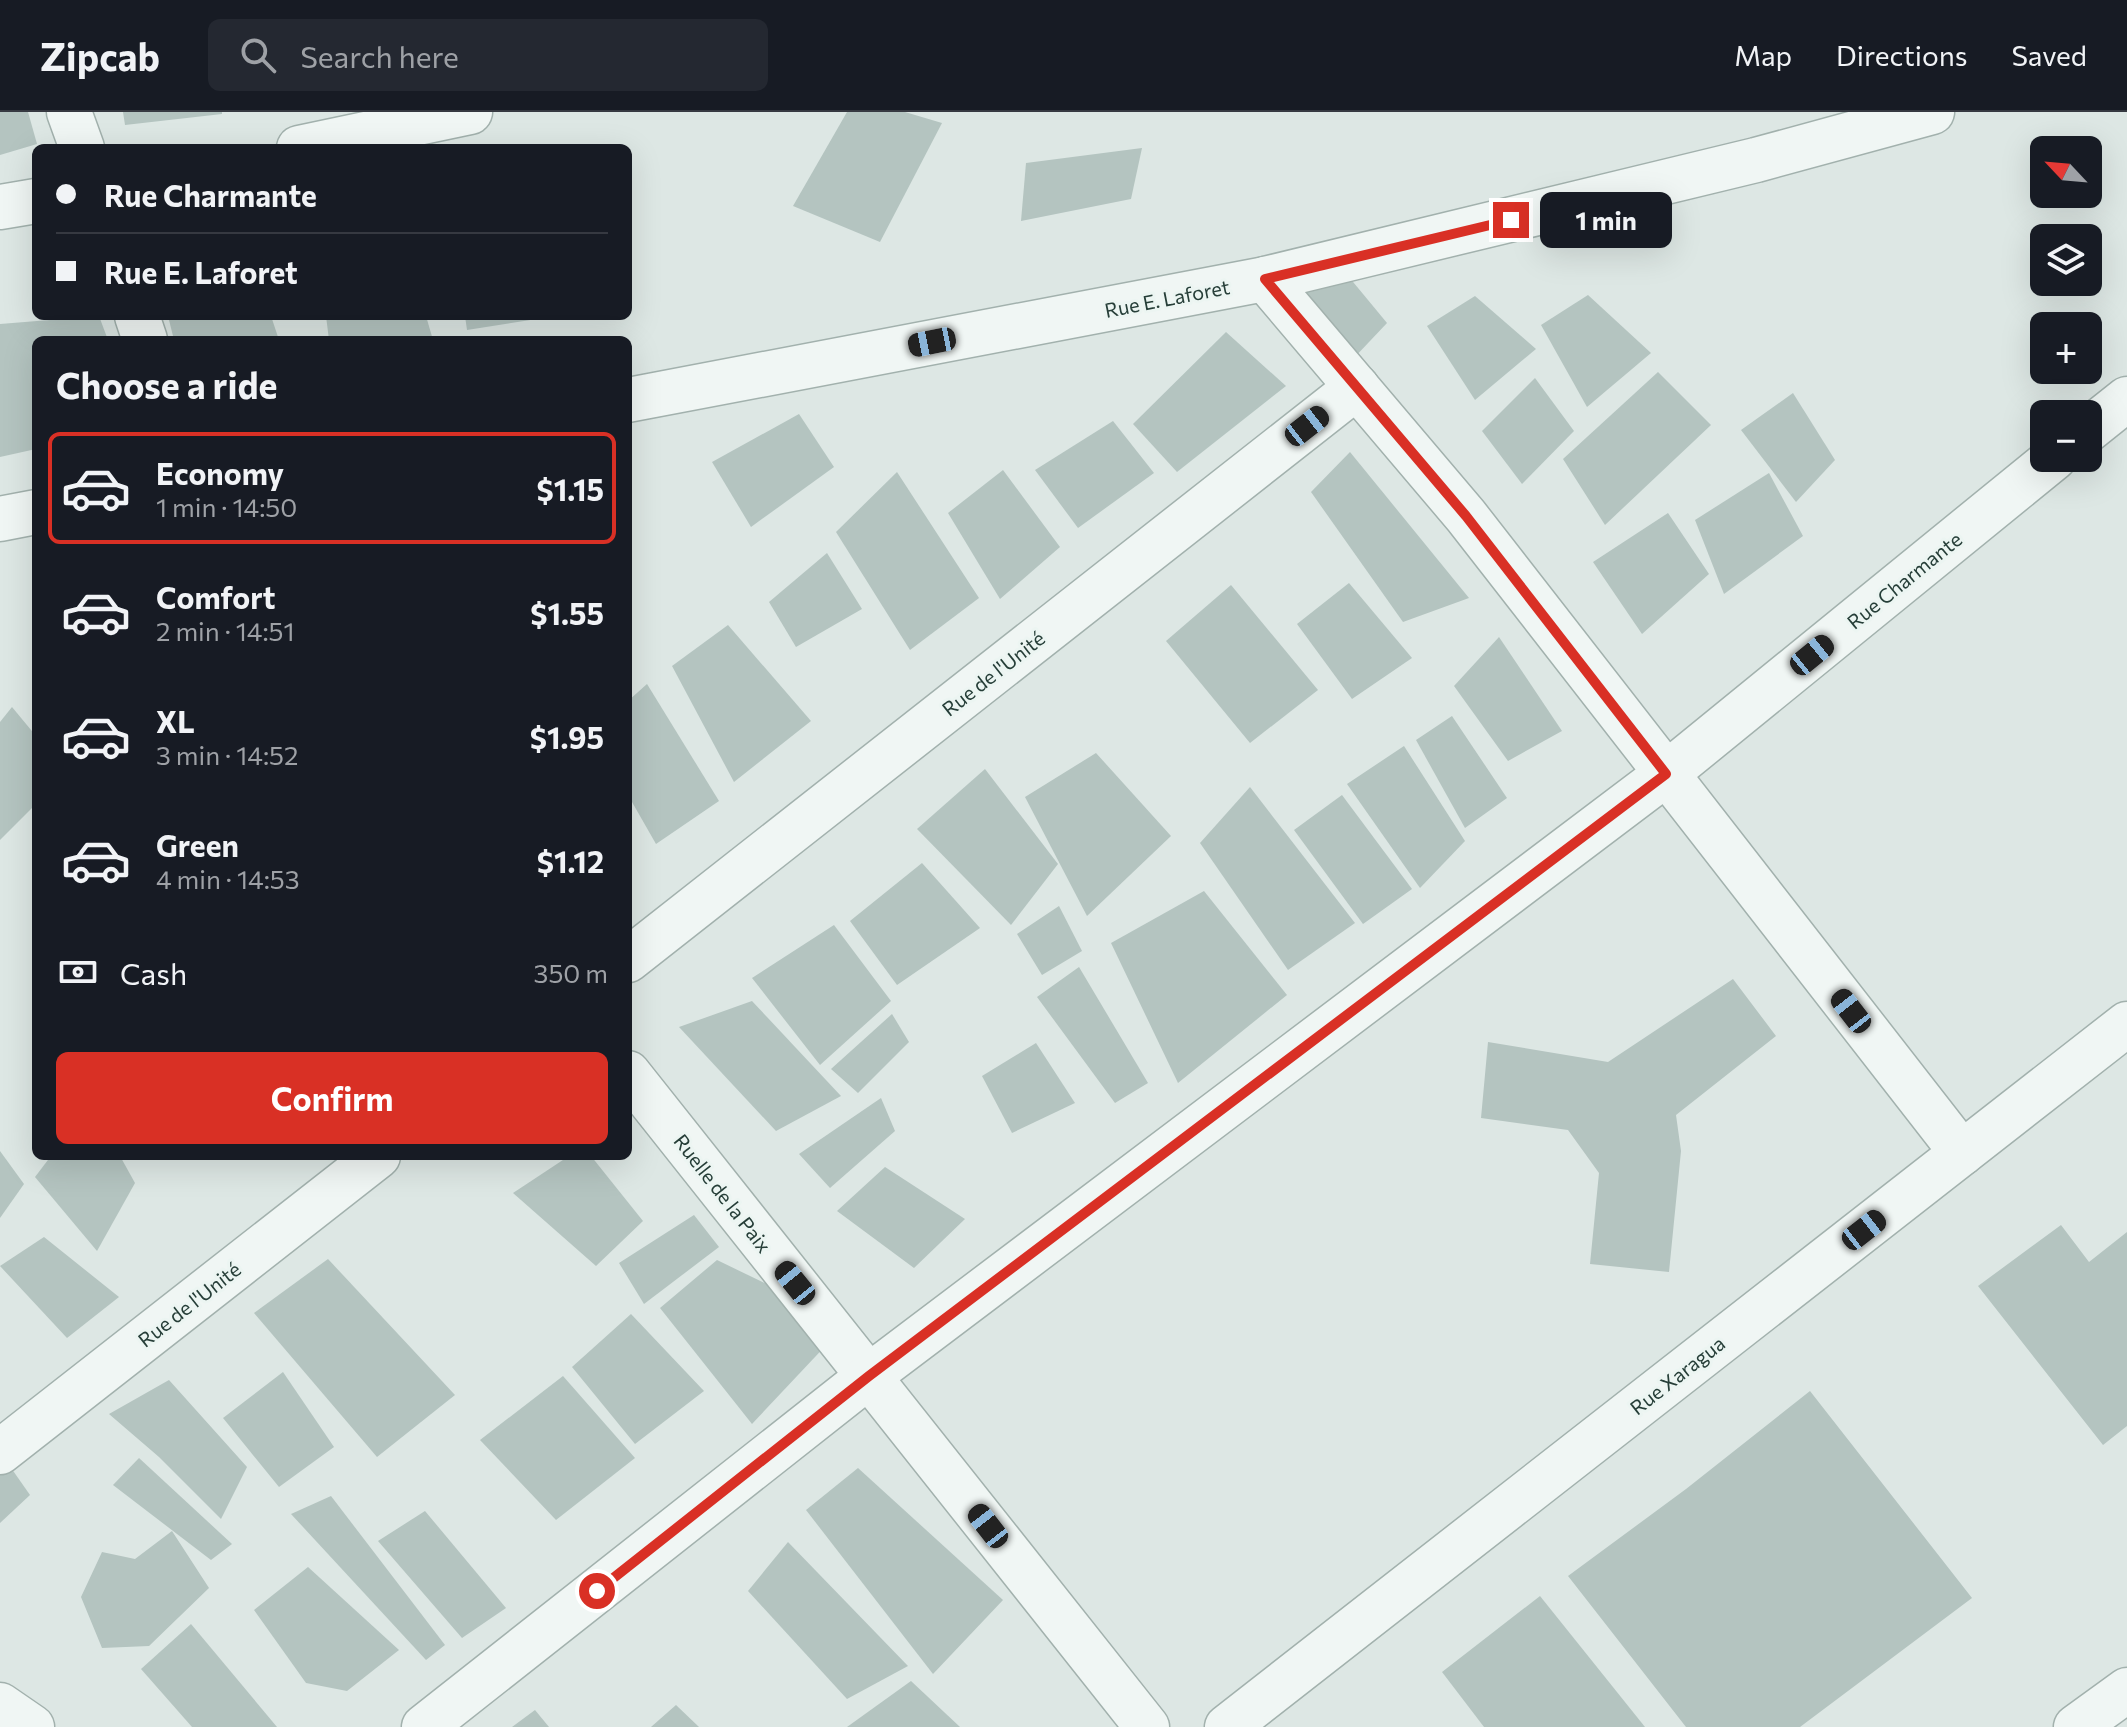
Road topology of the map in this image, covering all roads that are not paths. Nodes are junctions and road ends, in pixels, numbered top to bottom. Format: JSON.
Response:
{"nodes":[{"id":1,"x":69,"y":112,"type":"edge"},
{"id":2,"x":470,"y":112,"type":"edge"},
{"id":3,"x":1932,"y":112,"type":"edge"},
{"id":4,"x":81,"y":144,"type":"edge"},
{"id":5,"x":318,"y":144,"type":"edge"},
{"id":6,"x":32,"y":202,"type":"edge"},
{"id":7,"x":0,"y":207,"type":"edge"},
{"id":8,"x":1265,"y":279,"type":"junction"},
{"id":9,"x":1357,"y":387,"type":"junction"},
{"id":10,"x":632,"y":399,"type":"edge"},
{"id":11,"x":2127,"y":399,"type":"edge"},
{"id":12,"x":2102,"y":419,"type":"edge"},
{"id":13,"x":2037,"y":472,"type":"edge"},
{"id":14,"x":32,"y":513,"type":"edge"},
{"id":15,"x":0,"y":519,"type":"edge"},
{"id":16,"x":1666,"y":774,"type":"junction"},
{"id":17,"x":632,"y":957,"type":"edge"},
{"id":18,"x":2127,"y":1024,"type":"edge"},
{"id":19,"x":632,"y":1078,"type":"edge"},
{"id":20,"x":1962,"y":1153,"type":"junction"},
{"id":21,"x":373,"y":1160,"type":"edge"},
{"id":22,"x":869,"y":1376,"type":"junction"},
{"id":23,"x":0,"y":1452,"type":"edge"},
{"id":24,"x":2127,"y":1690,"type":"edge"},
{"id":25,"x":0,"y":1705,"type":"edge"},
{"id":26,"x":32,"y":1727,"type":"edge"},
{"id":27,"x":424,"y":1727,"type":"edge"},
{"id":28,"x":1147,"y":1727,"type":"edge"},
{"id":29,"x":1227,"y":1727,"type":"edge"},
{"id":30,"x":2076,"y":1727,"type":"edge"}],
"edges":[{"from":1,"to":4,"type":"street"},
{"from":2,"to":5,"type":"street"},
{"from":3,"to":8,"type":"street","name":"Rue E. Laforet"},
{"from":6,"to":7,"type":"street"},
{"from":8,"to":9,"type":"street"},
{"from":8,"to":10,"type":"street","name":"Rue E. Laforet"},
{"from":9,"to":16,"type":"street"},
{"from":9,"to":17,"type":"street","name":"Rue de l'Unité"},
{"from":11,"to":12,"type":"street"},
{"from":13,"to":16,"type":"street","name":"Rue Charmante"},
{"from":14,"to":15,"type":"street"},
{"from":16,"to":20,"type":"street"},
{"from":16,"to":22,"type":"street","name":"Rue Charmante"},
{"from":18,"to":20,"type":"street","name":"Rue Xaragua"},
{"from":19,"to":22,"type":"street","name":"Ruelle de la Paix"},
{"from":20,"to":29,"type":"street","name":"Rue Xaragua"},
{"from":21,"to":23,"type":"street","name":"Rue de l'Unité"},
{"from":22,"to":27,"type":"street","name":"Rue Charmante"},
{"from":22,"to":28,"type":"street","name":"Ruelle de la Paix"},
{"from":24,"to":30,"type":"street"},
{"from":25,"to":26,"type":"street"}]}
